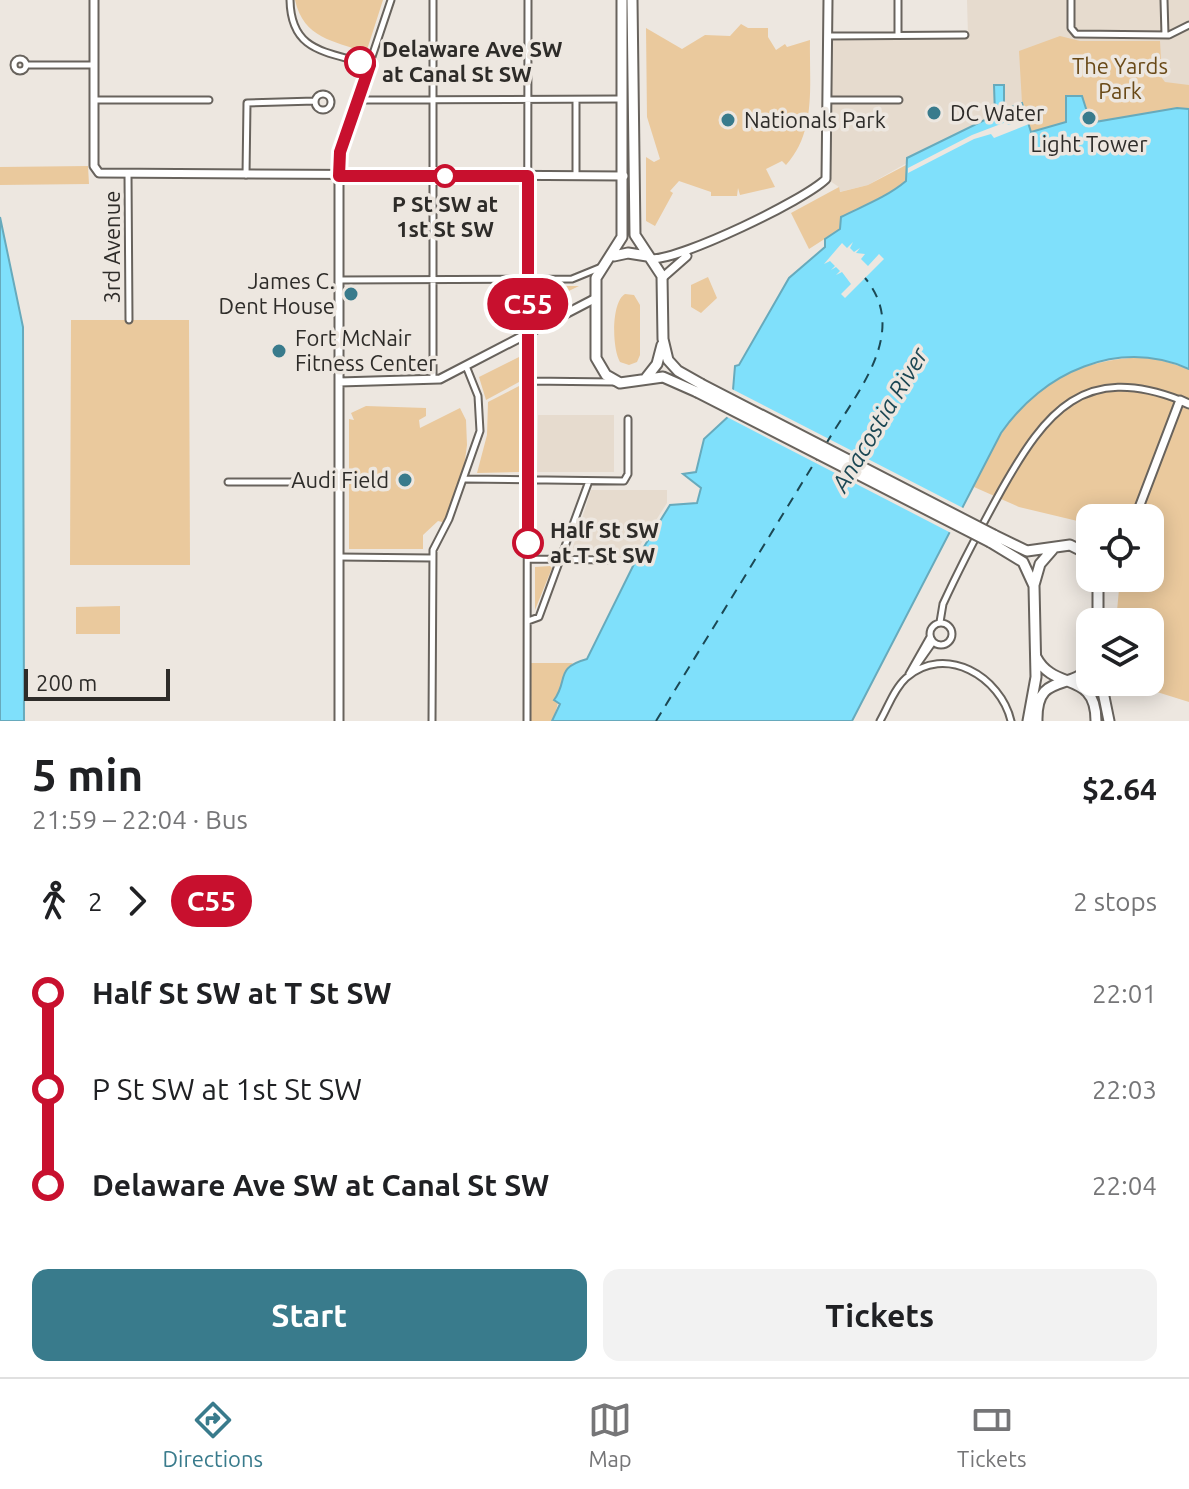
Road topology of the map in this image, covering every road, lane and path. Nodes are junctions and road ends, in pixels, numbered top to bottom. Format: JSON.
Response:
{"nodes":[{"id":1,"x":94,"y":0,"type":"edge"},
{"id":2,"x":290,"y":0,"type":"edge"},
{"id":3,"x":391,"y":0,"type":"edge"},
{"id":4,"x":433,"y":0,"type":"edge"},
{"id":5,"x":528,"y":0,"type":"edge"},
{"id":6,"x":622,"y":0,"type":"edge"},
{"id":7,"x":634,"y":0,"type":"edge"},
{"id":8,"x":828,"y":0,"type":"edge"},
{"id":9,"x":898,"y":0,"type":"edge"},
{"id":10,"x":1071,"y":0,"type":"edge"},
{"id":11,"x":1164,"y":0,"type":"edge"},
{"id":12,"x":1187,"y":28,"type":"edge"},
{"id":13,"x":898,"y":35,"type":"junction"},
{"id":14,"x":965,"y":35,"type":"dead end"},
{"id":15,"x":1165,"y":35,"type":"junction"},
{"id":16,"x":828,"y":36,"type":"junction"},
{"id":17,"x":26,"y":65,"type":"dead end"},
{"id":18,"x":94,"y":65,"type":"junction"},
{"id":19,"x":370,"y":65,"type":"junction"},
{"id":20,"x":623,"y":99,"type":"junction"},
{"id":21,"x":634,"y":99,"type":"junction"},
{"id":22,"x":94,"y":100,"type":"junction"},
{"id":23,"x":209,"y":100,"type":"dead end"},
{"id":24,"x":358,"y":100,"type":"junction"},
{"id":25,"x":828,"y":100,"type":"junction"},
{"id":26,"x":899,"y":100,"type":"dead end"},
{"id":27,"x":315,"y":101,"type":"dead end"},
{"id":28,"x":576,"y":101,"type":"junction"},
{"id":29,"x":433,"y":102,"type":"junction"},
{"id":30,"x":529,"y":102,"type":"junction"},
{"id":31,"x":128,"y":174,"type":"junction"},
{"id":32,"x":246,"y":175,"type":"junction"},
{"id":33,"x":339,"y":176,"type":"junction"},
{"id":34,"x":433,"y":176,"type":"junction"},
{"id":35,"x":528,"y":176,"type":"junction"},
{"id":36,"x":576,"y":176,"type":"junction"},
{"id":37,"x":622,"y":176,"type":"junction"},
{"id":38,"x":634,"y":176,"type":"junction"},
{"id":39,"x":699,"y":248,"type":"junction"},
{"id":40,"x":609,"y":258,"type":"junction"},
{"id":41,"x":651,"y":258,"type":"junction"},
{"id":42,"x":600,"y":268,"type":"junction"},
{"id":43,"x":662,"y":278,"type":"junction"},
{"id":44,"x":528,"y":279,"type":"junction"},
{"id":45,"x":339,"y":280,"type":"junction"},
{"id":46,"x":433,"y":280,"type":"junction"},
{"id":47,"x":596,"y":298,"type":"junction"},
{"id":48,"x":129,"y":320,"type":"dead end"},
{"id":49,"x":528,"y":334,"type":"junction"},
{"id":50,"x":663,"y":339,"type":"junction"},
{"id":51,"x":466,"y":366,"type":"junction"},
{"id":52,"x":644,"y":380,"type":"junction"},
{"id":53,"x":433,"y":381,"type":"junction"},
{"id":54,"x":528,"y":381,"type":"junction"},
{"id":55,"x":339,"y":382,"type":"junction"},
{"id":56,"x":616,"y":382,"type":"junction"},
{"id":57,"x":699,"y":388,"type":"junction"},
{"id":58,"x":1185,"y":402,"type":"edge"},
{"id":59,"x":628,"y":419,"type":"dead end"},
{"id":60,"x":464,"y":479,"type":"junction"},
{"id":61,"x":528,"y":480,"type":"junction"},
{"id":62,"x":589,"y":481,"type":"junction"},
{"id":63,"x":228,"y":482,"type":"dead end"},
{"id":64,"x":327,"y":482,"type":"dead end"},
{"id":65,"x":1141,"y":504,"type":"edge"},
{"id":66,"x":992,"y":539,"type":"junction"},
{"id":67,"x":1055,"y":547,"type":"junction"},
{"id":68,"x":1076,"y":548,"type":"edge"},
{"id":69,"x":339,"y":557,"type":"junction"},
{"id":70,"x":432,"y":558,"type":"junction"},
{"id":71,"x":528,"y":559,"type":"junction"},
{"id":72,"x":562,"y":559,"type":"junction"},
{"id":73,"x":610,"y":560,"type":"dead end"},
{"id":74,"x":1034,"y":586,"type":"junction"},
{"id":75,"x":528,"y":621,"type":"junction"},
{"id":76,"x":940,"y":622,"type":"junction"},
{"id":77,"x":931,"y":640,"type":"junction"},
{"id":78,"x":1035,"y":654,"type":"junction"},
{"id":79,"x":908,"y":676,"type":"junction"},
{"id":80,"x":1076,"y":677,"type":"edge"},
{"id":81,"x":1067,"y":680,"type":"junction"},
{"id":82,"x":1104,"y":696,"type":"edge"},
{"id":83,"x":339,"y":721,"type":"edge"},
{"id":84,"x":432,"y":721,"type":"edge"},
{"id":85,"x":527,"y":721,"type":"edge"},
{"id":86,"x":880,"y":721,"type":"edge"},
{"id":87,"x":1011,"y":721,"type":"edge"},
{"id":88,"x":1028,"y":721,"type":"edge"},
{"id":89,"x":1037,"y":721,"type":"edge"},
{"id":90,"x":1096,"y":721,"type":"edge"},
{"id":91,"x":1109,"y":721,"type":"edge"}],
"edges":[{"from":1,"to":18,"type":"street"},
{"from":2,"to":19,"type":"street"},
{"from":3,"to":19,"type":"street"},
{"from":4,"to":29,"type":"street"},
{"from":5,"to":30,"type":"street"},
{"from":6,"to":20,"type":"main road"},
{"from":7,"to":21,"type":"main road"},
{"from":8,"to":16,"type":"street"},
{"from":9,"to":13,"type":"street"},
{"from":10,"to":15,"type":"street"},
{"from":11,"to":15,"type":"street"},
{"from":12,"to":15,"type":"street"},
{"from":13,"to":14,"type":"street"},
{"from":13,"to":16,"type":"street"},
{"from":16,"to":25,"type":"street"},
{"from":17,"to":18,"type":"street"},
{"from":18,"to":22,"type":"street"},
{"from":19,"to":24,"type":"street"},
{"from":20,"to":21,"type":"street"},
{"from":20,"to":28,"type":"street"},
{"from":20,"to":37,"type":"main road"},
{"from":21,"to":38,"type":"main road"},
{"from":22,"to":23,"type":"street"},
{"from":22,"to":31,"type":"street"},
{"from":24,"to":29,"type":"street"},
{"from":24,"to":33,"type":"street"},
{"from":25,"to":26,"type":"street"},
{"from":25,"to":39,"type":"street"},
{"from":27,"to":32,"type":"street"},
{"from":28,"to":30,"type":"street"},
{"from":28,"to":36,"type":"street"},
{"from":29,"to":30,"type":"street"},
{"from":29,"to":34,"type":"street"},
{"from":30,"to":35,"type":"street"},
{"from":31,"to":32,"type":"street"},
{"from":31,"to":48,"type":"street","name":"3rd Avenue"},
{"from":32,"to":33,"type":"street"},
{"from":33,"to":34,"type":"street"},
{"from":33,"to":45,"type":"street"},
{"from":34,"to":35,"type":"street"},
{"from":34,"to":46,"type":"street"},
{"from":35,"to":36,"type":"street"},
{"from":35,"to":44,"type":"street"},
{"from":36,"to":37,"type":"street"},
{"from":37,"to":38,"type":"street"},
{"from":37,"to":40,"type":"main road"},
{"from":38,"to":41,"type":"main road"},
{"from":39,"to":41,"type":"street"},
{"from":39,"to":43,"type":"street"},
{"from":40,"to":41,"type":"main road"},
{"from":40,"to":42,"type":"main road"},
{"from":41,"to":43,"type":"main road"},
{"from":42,"to":44,"type":"street"},
{"from":42,"to":47,"type":"main road"},
{"from":43,"to":50,"type":"main road"},
{"from":44,"to":46,"type":"street"},
{"from":44,"to":49,"type":"street"},
{"from":45,"to":46,"type":"street"},
{"from":45,"to":55,"type":"street"},
{"from":46,"to":53,"type":"street"},
{"from":47,"to":49,"type":"street"},
{"from":47,"to":56,"type":"main road"},
{"from":49,"to":51,"type":"street"},
{"from":49,"to":54,"type":"street"},
{"from":50,"to":52,"type":"main road"},
{"from":50,"to":57,"type":"main road"},
{"from":51,"to":53,"type":"street"},
{"from":51,"to":60,"type":"street"},
{"from":52,"to":56,"type":"main road"},
{"from":52,"to":57,"type":"main road"},
{"from":53,"to":55,"type":"street"},
{"from":54,"to":56,"type":"street"},
{"from":54,"to":61,"type":"street"},
{"from":55,"to":69,"type":"street"},
{"from":57,"to":66,"type":"main road","bridge":true},
{"from":58,"to":65,"type":"street"},
{"from":58,"to":76,"type":"street"},
{"from":59,"to":62,"type":"street"},
{"from":60,"to":61,"type":"street"},
{"from":60,"to":70,"type":"street"},
{"from":61,"to":62,"type":"street"},
{"from":61,"to":71,"type":"street"},
{"from":62,"to":72,"type":"street"},
{"from":63,"to":64,"type":"street"},
{"from":66,"to":67,"type":"main road"},
{"from":66,"to":74,"type":"main road"},
{"from":67,"to":68,"type":"main road"},
{"from":67,"to":74,"type":"main road"},
{"from":69,"to":70,"type":"street"},
{"from":69,"to":83,"type":"street"},
{"from":70,"to":84,"type":"street"},
{"from":71,"to":72,"type":"street"},
{"from":71,"to":75,"type":"street"},
{"from":72,"to":73,"type":"street"},
{"from":72,"to":75,"type":"street"},
{"from":74,"to":78,"type":"main road"},
{"from":75,"to":85,"type":"street"},
{"from":76,"to":77,"type":"street"},
{"from":76,"to":77,"type":"street"},
{"from":77,"to":79,"type":"street"},
{"from":78,"to":81,"type":"main road"},
{"from":78,"to":88,"type":"main road"},
{"from":79,"to":86,"type":"street"},
{"from":79,"to":87,"type":"street"},
{"from":80,"to":81,"type":"main road"},
{"from":81,"to":89,"type":"main road"},
{"from":81,"to":90,"type":"main road"},
{"from":82,"to":91,"type":"main road"}]}
